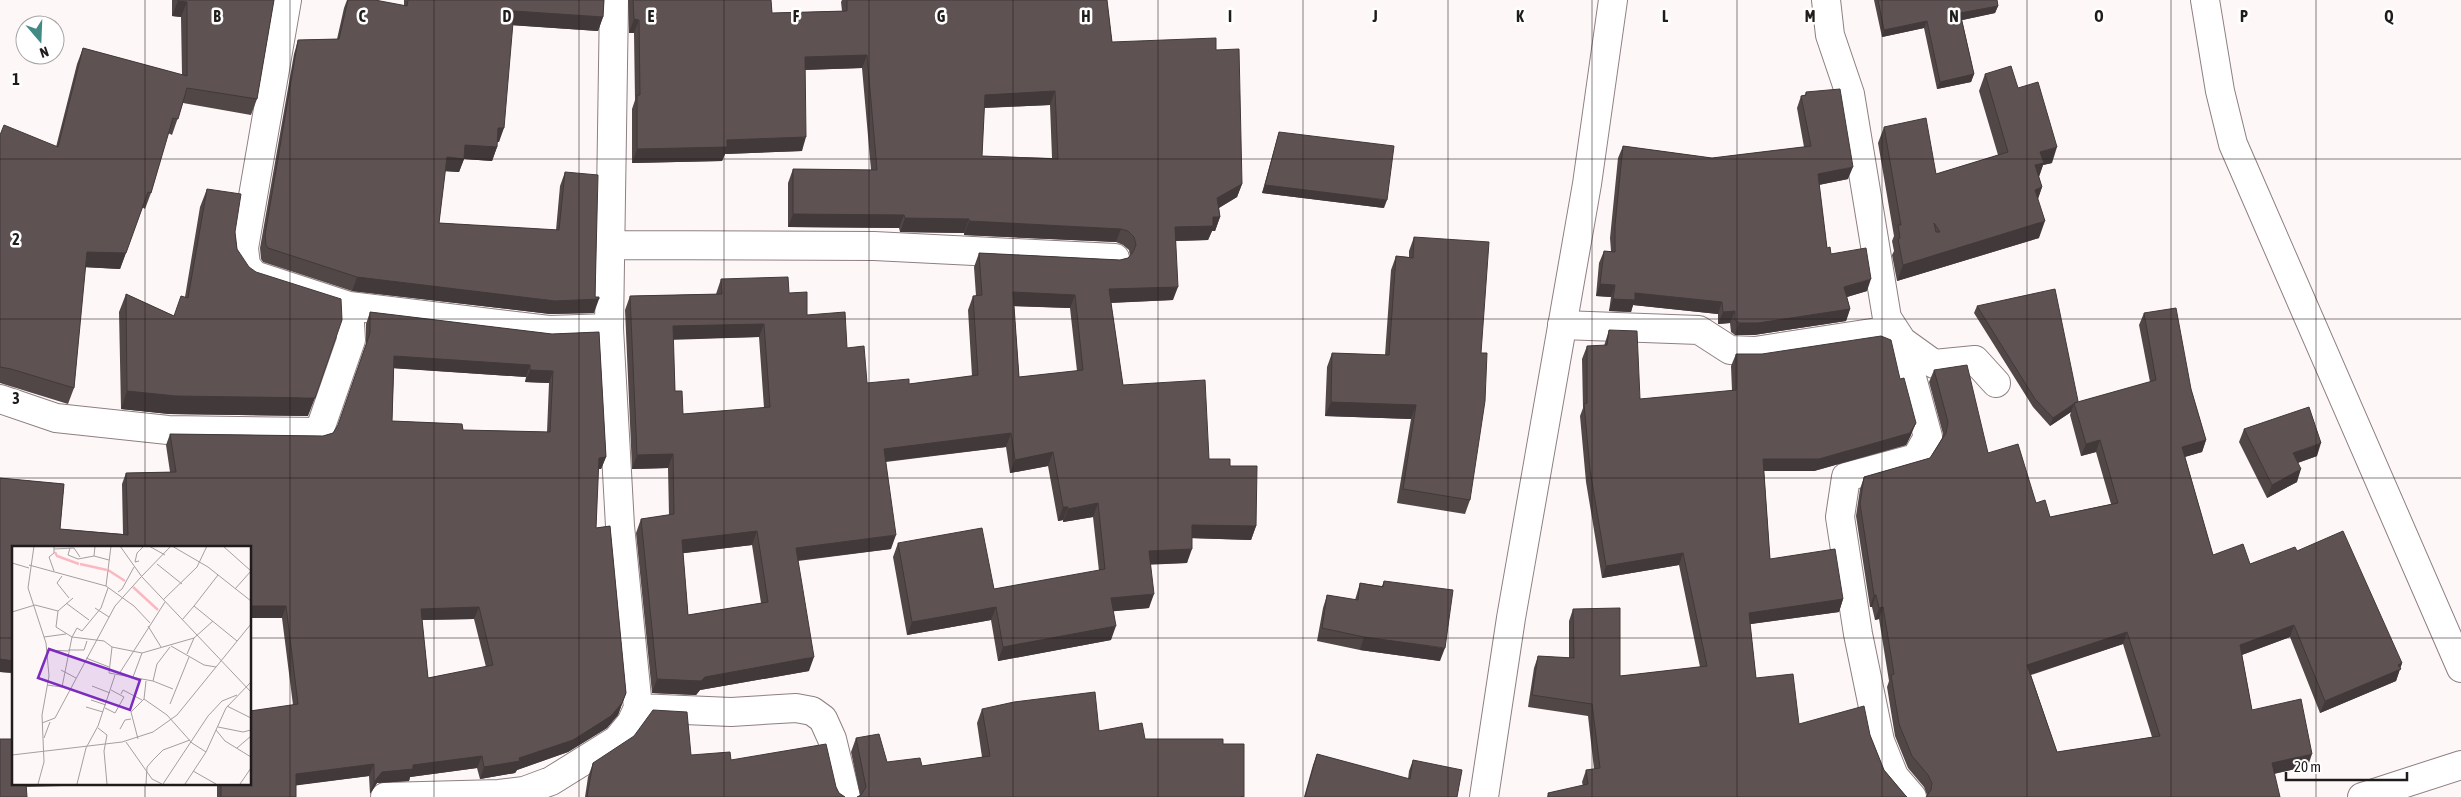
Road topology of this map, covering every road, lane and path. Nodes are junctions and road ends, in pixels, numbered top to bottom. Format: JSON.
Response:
{"nodes":[{"id":1,"x":287,"y":0,"type":"edge"},
{"id":2,"x":614,"y":0,"type":"edge"},
{"id":3,"x":1613,"y":0,"type":"edge"},
{"id":4,"x":1826,"y":0,"type":"edge"},
{"id":5,"x":2205,"y":0,"type":"edge"},
{"id":6,"x":611,"y":245,"type":"junction"},
{"id":7,"x":1115,"y":258,"type":"edge"},
{"id":8,"x":349,"y":306,"type":"junction"},
{"id":9,"x":1562,"y":325,"type":"junction"},
{"id":10,"x":609,"y":328,"type":"junction"},
{"id":11,"x":1902,"y":341,"type":"junction"},
{"id":12,"x":1996,"y":383,"type":"dead end"},
{"id":13,"x":0,"y":399,"type":"edge"},
{"id":14,"x":2461,"y":668,"type":"edge"},
{"id":15,"x":638,"y":708,"type":"junction"},
{"id":16,"x":2461,"y":765,"type":"edge"},
{"id":17,"x":552,"y":789,"type":"edge"},
{"id":18,"x":386,"y":797,"type":"edge"},
{"id":19,"x":846,"y":797,"type":"edge"},
{"id":20,"x":1484,"y":797,"type":"edge"},
{"id":21,"x":1912,"y":797,"type":"edge"},
{"id":22,"x":2362,"y":797,"type":"edge"}],
"edges":[{"from":1,"to":8,"type":"street"},
{"from":2,"to":6,"type":"street"},
{"from":3,"to":9,"type":"street"},
{"from":4,"to":11,"type":"street"},
{"from":5,"to":14,"type":"street"},
{"from":6,"to":7,"type":"street"},
{"from":6,"to":10,"type":"street"},
{"from":8,"to":10,"type":"street"},
{"from":8,"to":13,"type":"street"},
{"from":9,"to":11,"type":"street"},
{"from":9,"to":20,"type":"street"},
{"from":10,"to":15,"type":"street"},
{"from":11,"to":12,"type":"street"},
{"from":11,"to":21,"type":"street"},
{"from":15,"to":17,"type":"street"},
{"from":15,"to":19,"type":"street"},
{"from":16,"to":22,"type":"street"},
{"from":17,"to":18,"type":"street"}]}
